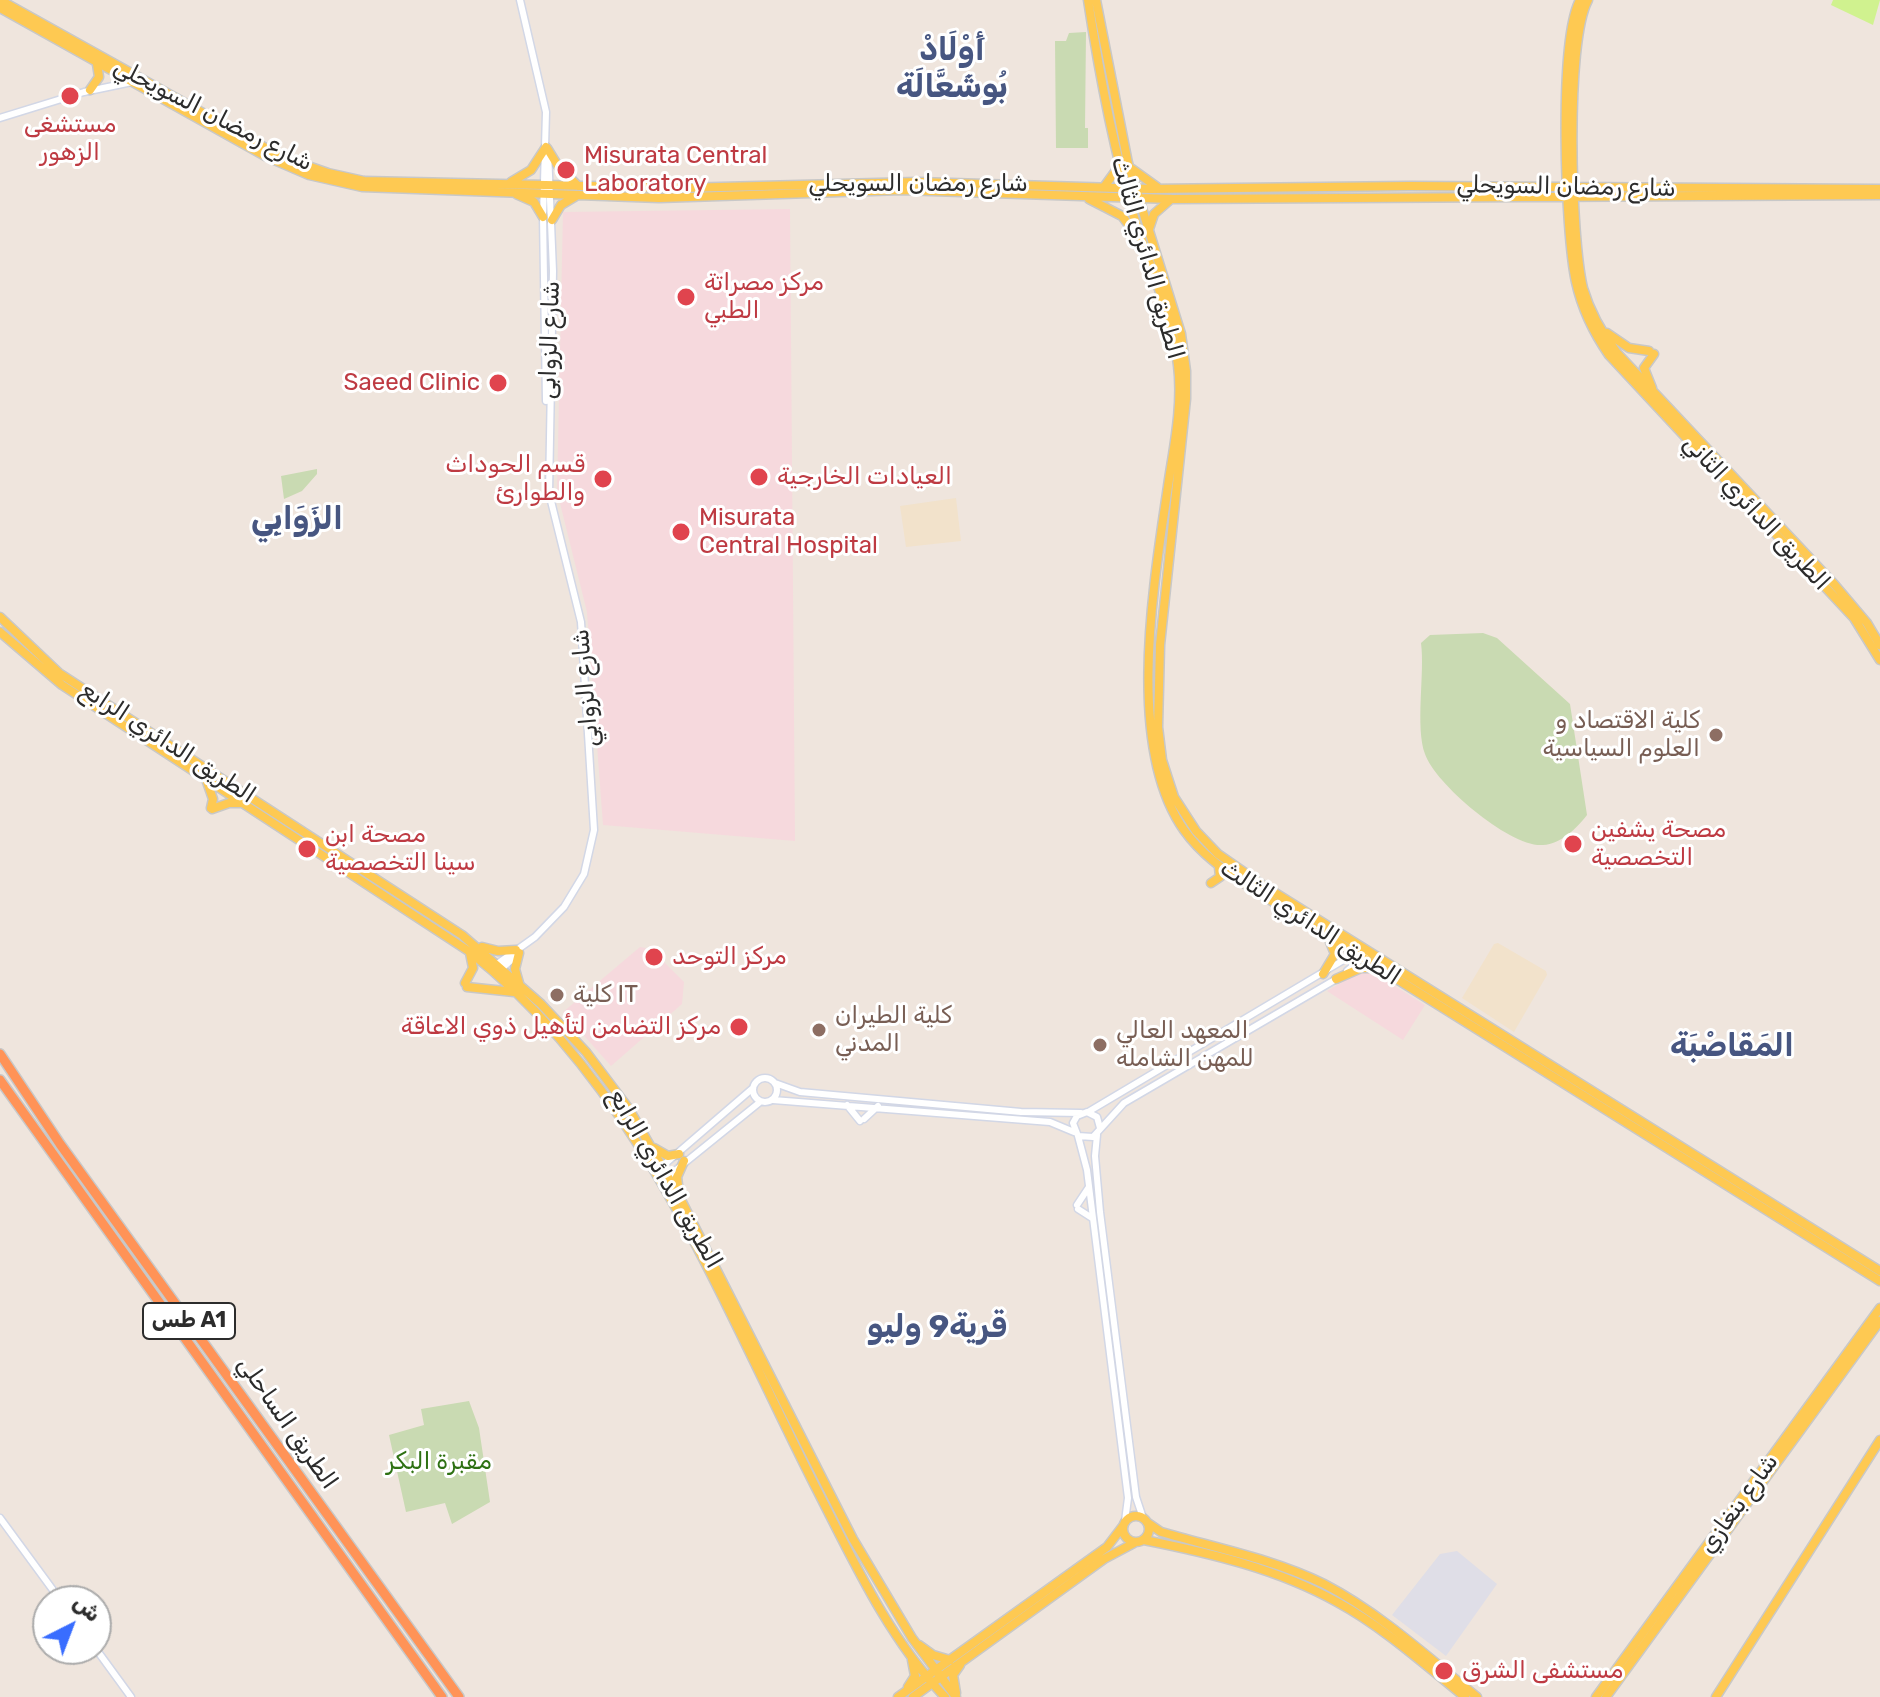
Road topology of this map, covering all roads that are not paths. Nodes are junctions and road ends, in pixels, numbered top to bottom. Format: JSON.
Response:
{"nodes":[{"id":1,"x":0,"y":0,"type":"edge"},
{"id":2,"x":520,"y":0,"type":"edge"},
{"id":3,"x":1088,"y":0,"type":"edge"},
{"id":4,"x":1096,"y":0,"type":"edge"},
{"id":5,"x":1580,"y":0,"type":"edge"},
{"id":6,"x":1588,"y":0,"type":"edge"},
{"id":7,"x":0,"y":8,"type":"edge"},
{"id":8,"x":97,"y":63,"type":"junction"},
{"id":9,"x":132,"y":82,"type":"junction"},
{"id":10,"x":90,"y":90,"type":"junction"},
{"id":11,"x":0,"y":118,"type":"edge"},
{"id":12,"x":547,"y":146,"type":"junction"},
{"id":13,"x":1124,"y":164,"type":"junction"},
{"id":14,"x":1571,"y":171,"type":"junction"},
{"id":15,"x":509,"y":186,"type":"junction"},
{"id":16,"x":1104,"y":187,"type":"junction"},
{"id":17,"x":1543,"y":187,"type":"junction"},
{"id":18,"x":547,"y":188,"type":"junction"},
{"id":19,"x":1131,"y":188,"type":"junction"},
{"id":20,"x":1161,"y":188,"type":"junction"},
{"id":21,"x":1880,"y":189,"type":"edge"},
{"id":22,"x":578,"y":191,"type":"junction"},
{"id":23,"x":1572,"y":191,"type":"junction"},
{"id":24,"x":1880,"y":195,"type":"edge"},
{"id":25,"x":1084,"y":197,"type":"junction"},
{"id":26,"x":1134,"y":198,"type":"junction"},
{"id":27,"x":1171,"y":199,"type":"junction"},
{"id":28,"x":547,"y":218,"type":"junction"},
{"id":29,"x":1148,"y":232,"type":"junction"},
{"id":30,"x":1142,"y":242,"type":"junction"},
{"id":31,"x":543,"y":270,"type":"junction"},
{"id":32,"x":553,"y":271,"type":"junction"},
{"id":33,"x":1598,"y":323,"type":"junction"},
{"id":34,"x":1627,"y":368,"type":"junction"},
{"id":35,"x":1653,"y":392,"type":"junction"},
{"id":36,"x":548,"y":413,"type":"junction"},
{"id":37,"x":1817,"y":572,"type":"junction"},
{"id":38,"x":0,"y":617,"type":"edge"},
{"id":39,"x":0,"y":632,"type":"edge"},
{"id":40,"x":1880,"y":645,"type":"edge"},
{"id":41,"x":1880,"y":660,"type":"edge"},
{"id":42,"x":206,"y":779,"type":"junction"},
{"id":43,"x":244,"y":804,"type":"junction"},
{"id":44,"x":1218,"y":866,"type":"junction"},
{"id":45,"x":1211,"y":883,"type":"dead end"},
{"id":46,"x":1325,"y":933,"type":"junction"},
{"id":47,"x":473,"y":948,"type":"junction"},
{"id":48,"x":517,"y":952,"type":"junction"},
{"id":49,"x":1363,"y":953,"type":"junction"},
{"id":50,"x":496,"y":968,"type":"junction"},
{"id":51,"x":1381,"y":969,"type":"junction"},
{"id":52,"x":1323,"y":974,"type":"junction"},
{"id":53,"x":1336,"y":979,"type":"junction"},
{"id":54,"x":518,"y":988,"type":"junction"},
{"id":55,"x":0,"y":1054,"type":"edge"},
{"id":56,"x":0,"y":1080,"type":"edge"},
{"id":57,"x":775,"y":1083,"type":"junction"},
{"id":58,"x":753,"y":1088,"type":"junction"},
{"id":59,"x":1584,"y":1092,"type":"junction"},
{"id":60,"x":773,"y":1100,"type":"junction"},
{"id":61,"x":760,"y":1102,"type":"junction"},
{"id":62,"x":844,"y":1103,"type":"junction"},
{"id":63,"x":878,"y":1106,"type":"junction"},
{"id":64,"x":1084,"y":1113,"type":"junction"},
{"id":65,"x":1098,"y":1131,"type":"junction"},
{"id":66,"x":1076,"y":1134,"type":"junction"},
{"id":67,"x":651,"y":1147,"type":"junction"},
{"id":68,"x":682,"y":1158,"type":"junction"},
{"id":69,"x":661,"y":1174,"type":"junction"},
{"id":70,"x":1089,"y":1187,"type":"junction"},
{"id":71,"x":680,"y":1198,"type":"junction"},
{"id":72,"x":1093,"y":1218,"type":"junction"},
{"id":73,"x":1875,"y":1270,"type":"edge"},
{"id":74,"x":1880,"y":1281,"type":"edge"},
{"id":75,"x":1880,"y":1290,"type":"edge"},
{"id":76,"x":1880,"y":1300,"type":"edge"},
{"id":77,"x":1878,"y":1315,"type":"edge"},
{"id":78,"x":1116,"y":1332,"type":"junction"},
{"id":79,"x":1107,"y":1333,"type":"junction"},
{"id":80,"x":1880,"y":1440,"type":"edge"},
{"id":81,"x":281,"y":1450,"type":"junction"},
{"id":82,"x":269,"y":1456,"type":"junction"},
{"id":83,"x":0,"y":1518,"type":"edge"},
{"id":84,"x":1145,"y":1520,"type":"junction"},
{"id":85,"x":1124,"y":1524,"type":"junction"},
{"id":86,"x":1140,"y":1541,"type":"junction"},
{"id":87,"x":1302,"y":1580,"type":"junction"},
{"id":88,"x":49,"y":1585,"type":"edge"},
{"id":89,"x":1672,"y":1601,"type":"junction"},
{"id":90,"x":1648,"y":1626,"type":"junction"},
{"id":91,"x":1658,"y":1629,"type":"junction"},
{"id":92,"x":912,"y":1638,"type":"junction"},
{"id":93,"x":907,"y":1648,"type":"junction"},
{"id":94,"x":967,"y":1656,"type":"junction"},
{"id":95,"x":951,"y":1660,"type":"junction"},
{"id":96,"x":108,"y":1665,"type":"edge"},
{"id":97,"x":933,"y":1677,"type":"junction"},
{"id":98,"x":900,"y":1696,"type":"edge"},
{"id":99,"x":131,"y":1697,"type":"edge"},
{"id":100,"x":442,"y":1697,"type":"edge"},
{"id":101,"x":459,"y":1697,"type":"edge"},
{"id":102,"x":914,"y":1697,"type":"edge"},
{"id":103,"x":942,"y":1697,"type":"edge"},
{"id":104,"x":957,"y":1697,"type":"edge"},
{"id":105,"x":1465,"y":1697,"type":"edge"},
{"id":106,"x":1477,"y":1697,"type":"edge"},
{"id":107,"x":1596,"y":1697,"type":"edge"},
{"id":108,"x":1606,"y":1697,"type":"edge"},
{"id":109,"x":1716,"y":1697,"type":"edge"}],
"edges":[{"from":1,"to":15,"type":"main road","name":"شارع رمضان السويحلي"},
{"from":2,"to":12,"type":"street","name":"شارع الزوابى"},
{"from":3,"to":13,"type":"main road","name":"الطريق الدائري الثالث"},
{"from":4,"to":13,"type":"main road","name":"الطريق الدائري الثالث"},
{"from":5,"to":14,"type":"main road"},
{"from":6,"to":14,"type":"main road"},
{"from":7,"to":8,"type":"main road","name":"شارع رمضان السويحلي"},
{"from":8,"to":9,"type":"main road","name":"شارع رمضان السويحلي"},
{"from":8,"to":10,"type":"main road"},
{"from":9,"to":10,"type":"street"},
{"from":9,"to":15,"type":"main road","name":"شارع رمضان السويحلي"},
{"from":10,"to":11,"type":"street"},
{"from":12,"to":15,"type":"main road"},
{"from":12,"to":18,"type":"street","name":"شارع الزوابى"},
{"from":12,"to":22,"type":"main road"},
{"from":13,"to":16,"type":"main road"},
{"from":13,"to":19,"type":"main road","name":"الطريق الدائري الثالث"},
{"from":13,"to":20,"type":"main road"},
{"from":14,"to":17,"type":"main road"},
{"from":14,"to":23,"type":"main road"},
{"from":15,"to":18,"type":"main road","name":"شارع رمضان السويحلي"},
{"from":15,"to":28,"type":"main road"},
{"from":16,"to":19,"type":"main road","name":"شارع رمضان السويحلي"},
{"from":16,"to":22,"type":"main road","name":"شارع رمضان السويحلي"},
{"from":17,"to":20,"type":"main road","name":"شارع رمضان السويحلي"},
{"from":17,"to":23,"type":"main road","name":"شارع رمضان السويحلي"},
{"from":18,"to":22,"type":"main road","name":"شارع رمضان السويحلي"},
{"from":18,"to":28,"type":"street","name":"شارع الزوابى"},
{"from":19,"to":20,"type":"main road","name":"شارع رمضان السويحلي"},
{"from":19,"to":26,"type":"main road","name":"الطريق الدائري الثالث"},
{"from":21,"to":23,"type":"main road","name":"شارع رمضان السويحلي"},
{"from":22,"to":25,"type":"main road","name":"شارع رمضان السويحلي"},
{"from":22,"to":28,"type":"main road"},
{"from":23,"to":24,"type":"main road","name":"شارع رمضان السويحلي"},
{"from":23,"to":27,"type":"main road","name":"شارع رمضان السويحلي"},
{"from":23,"to":33,"type":"main road"},
{"from":23,"to":34,"type":"main road"},
{"from":25,"to":26,"type":"main road","name":"شارع رمضان السويحلي"},
{"from":25,"to":30,"type":"main road"},
{"from":26,"to":27,"type":"main road","name":"شارع رمضان السويحلي"},
{"from":26,"to":29,"type":"main road","name":"الطريق الدائري الثالث"},
{"from":26,"to":30,"type":"main road","name":"الطريق الدائري الثالث"},
{"from":27,"to":29,"type":"main road"},
{"from":28,"to":31,"type":"street","name":"شارع الزوابى"},
{"from":28,"to":32,"type":"street","name":"شارع الزوابى"},
{"from":29,"to":49,"type":"main road","name":"الطريق الدائري الثالث"},
{"from":30,"to":44,"type":"main road","name":"الطريق الدائري الثالث"},
{"from":31,"to":32,"type":"street"},
{"from":31,"to":36,"type":"street","name":"شارع الزوابى"},
{"from":32,"to":36,"type":"street","name":"شارع الزوابى"},
{"from":33,"to":34,"type":"main road"},
{"from":33,"to":35,"type":"main road"},
{"from":34,"to":35,"type":"main road"},
{"from":34,"to":37,"type":"main road","name":"الطريق الدائري الثاني"},
{"from":35,"to":37,"type":"main road"},
{"from":36,"to":48,"type":"street","name":"شارع الزوابي"},
{"from":37,"to":40,"type":"main road"},
{"from":37,"to":41,"type":"main road","name":"الطريق الدائري الثاني"},
{"from":38,"to":47,"type":"main road","name":"الطريق الدائري الرابع"},
{"from":39,"to":42,"type":"main road","name":"الطريق الدائري الرابع"},
{"from":42,"to":43,"type":"main road","name":"الطريق الدائري الرابع"},
{"from":42,"to":43,"type":"main road"},
{"from":43,"to":47,"type":"main road","name":"الطريق الدائري الرابع"},
{"from":44,"to":45,"type":"main road"},
{"from":44,"to":46,"type":"main road","name":"الطريق الدائري الثالث"},
{"from":46,"to":49,"type":"main road","name":"الطريق الدائري الثالث"},
{"from":46,"to":52,"type":"main road"},
{"from":47,"to":48,"type":"main road"},
{"from":47,"to":50,"type":"main road","name":"الطريق الدائري الرابع"},
{"from":47,"to":54,"type":"main road"},
{"from":48,"to":50,"type":"street","name":"شارع الزوابي"},
{"from":48,"to":54,"type":"main road"},
{"from":49,"to":51,"type":"main road","name":"الطريق الدائري الثالث"},
{"from":49,"to":52,"type":"street"},
{"from":49,"to":53,"type":"street"},
{"from":49,"to":59,"type":"main road","name":"الطريق الدائري الثالث"},
{"from":50,"to":54,"type":"main road","name":"الطريق الدائري الرابع"},
{"from":51,"to":53,"type":"main road"},
{"from":51,"to":59,"type":"main road","name":"الطريق الدائري الثالث"},
{"from":52,"to":64,"type":"street"},
{"from":53,"to":65,"type":"street"},
{"from":54,"to":67,"type":"main road","name":"الطريق الدائري الرابع"},
{"from":54,"to":69,"type":"main road","name":"الطريق الدائري الرابع"},
{"from":55,"to":81,"type":"highway","name":"الطريق الساحلي","number":"طس A1"},
{"from":56,"to":82,"type":"highway","name":"الطريق الساحلي"},
{"from":57,"to":58,"type":"street"},
{"from":57,"to":60,"type":"street"},
{"from":57,"to":64,"type":"street"},
{"from":58,"to":61,"type":"street"},
{"from":58,"to":68,"type":"street"},
{"from":59,"to":73,"type":"main road","name":"الطريق الدائري الثالث"},
{"from":60,"to":61,"type":"street"},
{"from":60,"to":62,"type":"street"},
{"from":61,"to":68,"type":"street"},
{"from":62,"to":63,"type":"street"},
{"from":62,"to":63,"type":"street"},
{"from":63,"to":66,"type":"street"},
{"from":64,"to":65,"type":"street"},
{"from":64,"to":66,"type":"street"},
{"from":65,"to":66,"type":"street"},
{"from":65,"to":78,"type":"street"},
{"from":66,"to":70,"type":"street"},
{"from":67,"to":68,"type":"main road"},
{"from":67,"to":69,"type":"main road","name":"الطريق الدائري الرابع"},
{"from":68,"to":69,"type":"street"},
{"from":68,"to":71,"type":"main road"},
{"from":69,"to":71,"type":"main road","name":"الطريق الدائري الرابع"},
{"from":69,"to":93,"type":"main road","name":"الطريق الدائري الرابع"},
{"from":70,"to":72,"type":"street"},
{"from":70,"to":72,"type":"street"},
{"from":71,"to":92,"type":"main road","name":"الطريق الدائري الرابع"},
{"from":72,"to":79,"type":"street"},
{"from":73,"to":74,"type":"main road","name":"الطريق الدائري الثالث"},
{"from":73,"to":75,"type":"main road"},
{"from":76,"to":77,"type":"main road","name":"شارع بنغازي"},
{"from":77,"to":89,"type":"main road","name":"شارع بنغازي"},
{"from":78,"to":79,"type":"street"},
{"from":78,"to":84,"type":"street"},
{"from":79,"to":85,"type":"street"},
{"from":80,"to":109,"type":"main road"},
{"from":81,"to":82,"type":"highway"},
{"from":81,"to":101,"type":"highway","name":"الطريق الساحلي","number":"طس A1"},
{"from":82,"to":100,"type":"highway","name":"الطريق الساحلي"},
{"from":83,"to":88,"type":"street"},
{"from":84,"to":85,"type":"main road"},
{"from":84,"to":86,"type":"main road"},
{"from":84,"to":87,"type":"main road"},
{"from":85,"to":86,"type":"main road"},
{"from":85,"to":95,"type":"main road"},
{"from":86,"to":87,"type":"main road"},
{"from":86,"to":94,"type":"main road"},
{"from":87,"to":105,"type":"main road"},
{"from":87,"to":106,"type":"main road"},
{"from":89,"to":90,"type":"main road","name":"شارع بنغازي"},
{"from":89,"to":91,"type":"main road","name":"شارع بنغازي"},
{"from":90,"to":91,"type":"main road"},
{"from":90,"to":107,"type":"main road","name":"شارع بنغازي"},
{"from":91,"to":108,"type":"main road","name":"شارع بنغازي"},
{"from":92,"to":95,"type":"main road"},
{"from":92,"to":97,"type":"main road","name":"الطريق الدائري الرابع"},
{"from":93,"to":97,"type":"main road","name":"الطريق الدائري الرابع"},
{"from":93,"to":98,"type":"main road"},
{"from":94,"to":97,"type":"main road"},
{"from":94,"to":104,"type":"main road"},
{"from":95,"to":97,"type":"main road"},
{"from":96,"to":99,"type":"street"},
{"from":97,"to":98,"type":"main road"},
{"from":97,"to":102,"type":"main road"},
{"from":97,"to":103,"type":"main road","name":"الطريق الدائري الرابع"},
{"from":97,"to":104,"type":"main road","name":"الطريق الدائري الرابع"},
{"from":102,"to":103,"type":"main road"}]}
